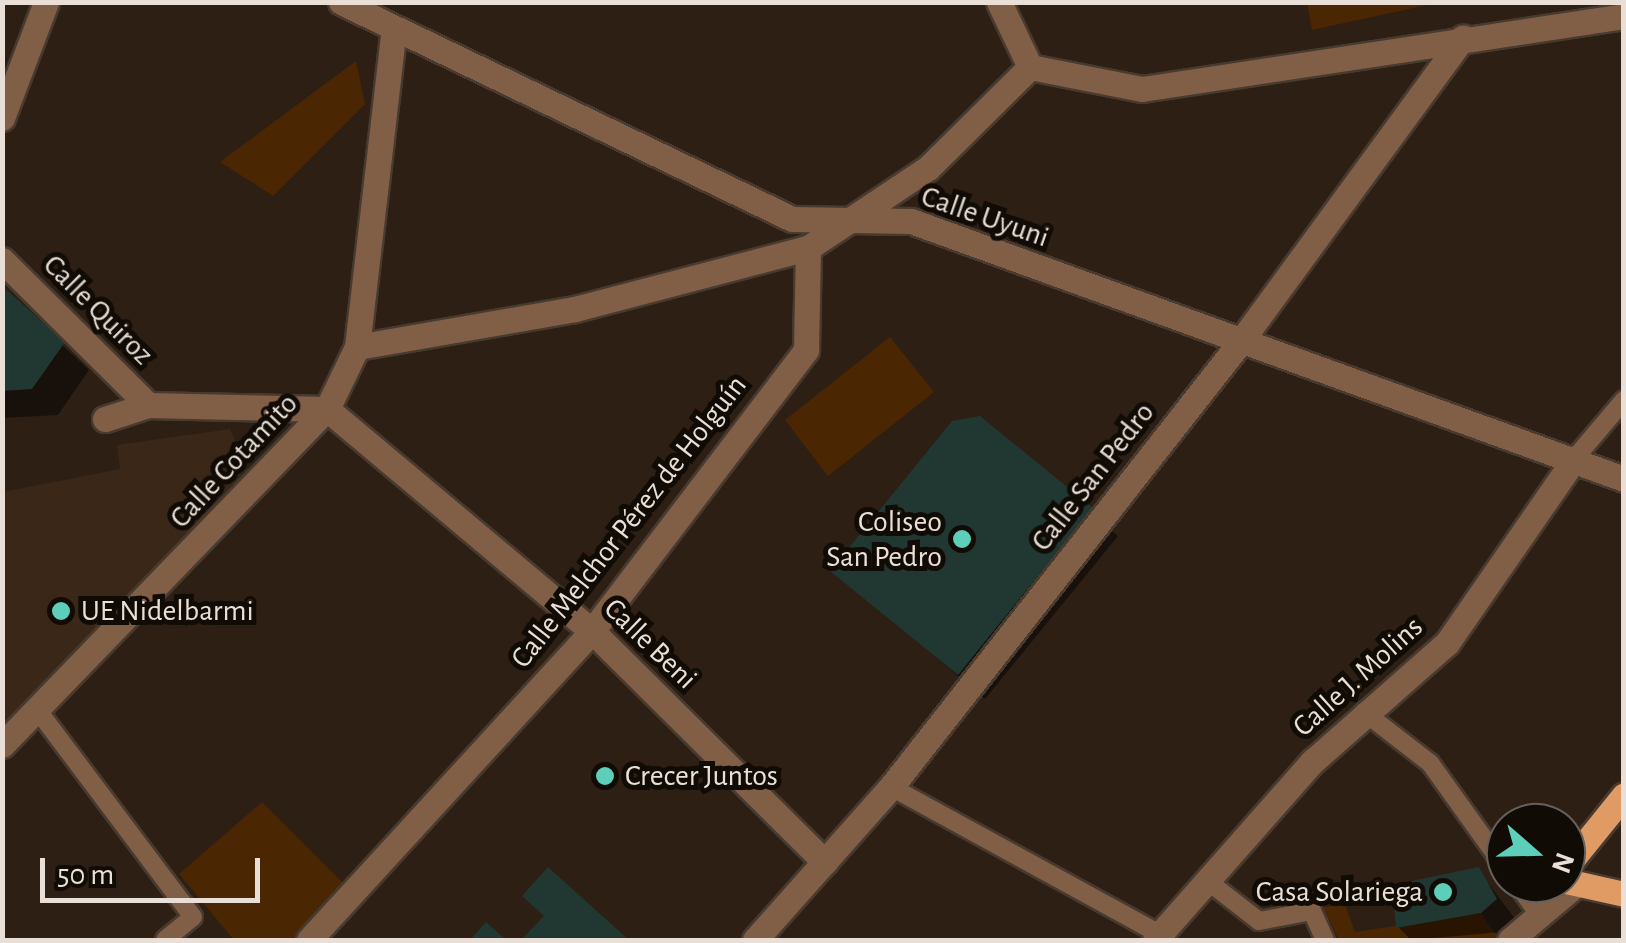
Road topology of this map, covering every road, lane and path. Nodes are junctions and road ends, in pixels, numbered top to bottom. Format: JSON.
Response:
{"nodes":[{"id":1,"x":46,"y":2,"type":"edge"},
{"id":2,"x":341,"y":2,"type":"edge"},
{"id":3,"x":998,"y":2,"type":"edge"},
{"id":4,"x":1624,"y":16,"type":"edge"},
{"id":5,"x":393,"y":35,"type":"junction"},
{"id":6,"x":1463,"y":38,"type":"junction"},
{"id":7,"x":1030,"y":67,"type":"junction"},
{"id":8,"x":2,"y":118,"type":"edge"},
{"id":9,"x":849,"y":225,"type":"junction"},
{"id":10,"x":808,"y":248,"type":"junction"},
{"id":11,"x":2,"y":260,"type":"edge"},
{"id":12,"x":1238,"y":345,"type":"junction"},
{"id":13,"x":357,"y":347,"type":"junction"},
{"id":14,"x":1624,"y":400,"type":"edge"},
{"id":15,"x":148,"y":406,"type":"junction"},
{"id":16,"x":327,"y":410,"type":"junction"},
{"id":17,"x":105,"y":419,"type":"dead end"},
{"id":18,"x":1575,"y":458,"type":"junction"},
{"id":19,"x":1624,"y":479,"type":"edge"},
{"id":20,"x":592,"y":631,"type":"junction"},
{"id":21,"x":36,"y":708,"type":"junction"},
{"id":22,"x":1364,"y":712,"type":"junction"},
{"id":23,"x":2,"y":745,"type":"edge"},
{"id":24,"x":891,"y":787,"type":"junction"},
{"id":25,"x":1624,"y":795,"type":"edge"},
{"id":26,"x":1486,"y":841,"type":"edge"},
{"id":27,"x":1586,"y":851,"type":"edge"},
{"id":28,"x":825,"y":862,"type":"junction"},
{"id":29,"x":1205,"y":879,"type":"junction"},
{"id":30,"x":1586,"y":883,"type":"edge"},
{"id":31,"x":1624,"y":894,"type":"edge"},
{"id":32,"x":1530,"y":903,"type":"edge"},
{"id":33,"x":1550,"y":903,"type":"edge"},
{"id":34,"x":1540,"y":917,"type":"junction"},
{"id":35,"x":1158,"y":937,"type":"edge"},
{"id":36,"x":164,"y":940,"type":"edge"},
{"id":37,"x":309,"y":940,"type":"edge"},
{"id":38,"x":755,"y":940,"type":"edge"},
{"id":39,"x":1324,"y":940,"type":"edge"},
{"id":40,"x":1510,"y":940,"type":"edge"}],
"edges":[{"from":1,"to":8,"type":"street"},
{"from":2,"to":5,"type":"street","name":"Calle Uyuni"},
{"from":3,"to":7,"type":"street"},
{"from":4,"to":6,"type":"street"},
{"from":5,"to":9,"type":"street","name":"Calle Uyuni"},
{"from":5,"to":13,"type":"street","name":"Calle Cotamito"},
{"from":6,"to":7,"type":"street"},
{"from":6,"to":12,"type":"street","name":"Calle San Pedro"},
{"from":7,"to":9,"type":"street"},
{"from":9,"to":10,"type":"street"},
{"from":9,"to":12,"type":"street","name":"Calle Uyuni"},
{"from":10,"to":13,"type":"street"},
{"from":10,"to":20,"type":"street","name":"Calle Melchor Pérez de Holguín"},
{"from":11,"to":15,"type":"street","name":"Calle Quiroz"},
{"from":12,"to":18,"type":"street","name":"Calle Uyuni"},
{"from":12,"to":24,"type":"street","name":"Calle San Pedro"},
{"from":13,"to":16,"type":"street","name":"Calle Cotamito"},
{"from":14,"to":18,"type":"lane","name":"Calle J. Molins"},
{"from":15,"to":16,"type":"street"},
{"from":15,"to":17,"type":"street"},
{"from":16,"to":20,"type":"street","name":"Calle Beni"},
{"from":16,"to":21,"type":"street","name":"Calle Cotamito"},
{"from":18,"to":19,"type":"street","name":"Calle Uyuni"},
{"from":18,"to":22,"type":"street","name":"Calle J. Molins"},
{"from":20,"to":28,"type":"street","name":"Calle Beni"},
{"from":20,"to":37,"type":"street","name":"Calle Melchor Pérez de Holguín"},
{"from":21,"to":23,"type":"street","name":"Calle Cotamito"},
{"from":21,"to":36,"type":"lane"},
{"from":22,"to":26,"type":"lane"},
{"from":22,"to":29,"type":"street","name":"Calle J. Molins"},
{"from":24,"to":28,"type":"street","name":"Calle San Pedro"},
{"from":24,"to":35,"type":"lane"},
{"from":25,"to":27,"type":"main road"},
{"from":28,"to":38,"type":"street","name":"Calle San Pedro"},
{"from":29,"to":35,"type":"street","name":"Calle J. Molins"},
{"from":29,"to":39,"type":"lane"},
{"from":30,"to":31,"type":"main road"},
{"from":32,"to":34,"type":"lane"},
{"from":33,"to":34,"type":"street"},
{"from":34,"to":40,"type":"street"}]}
